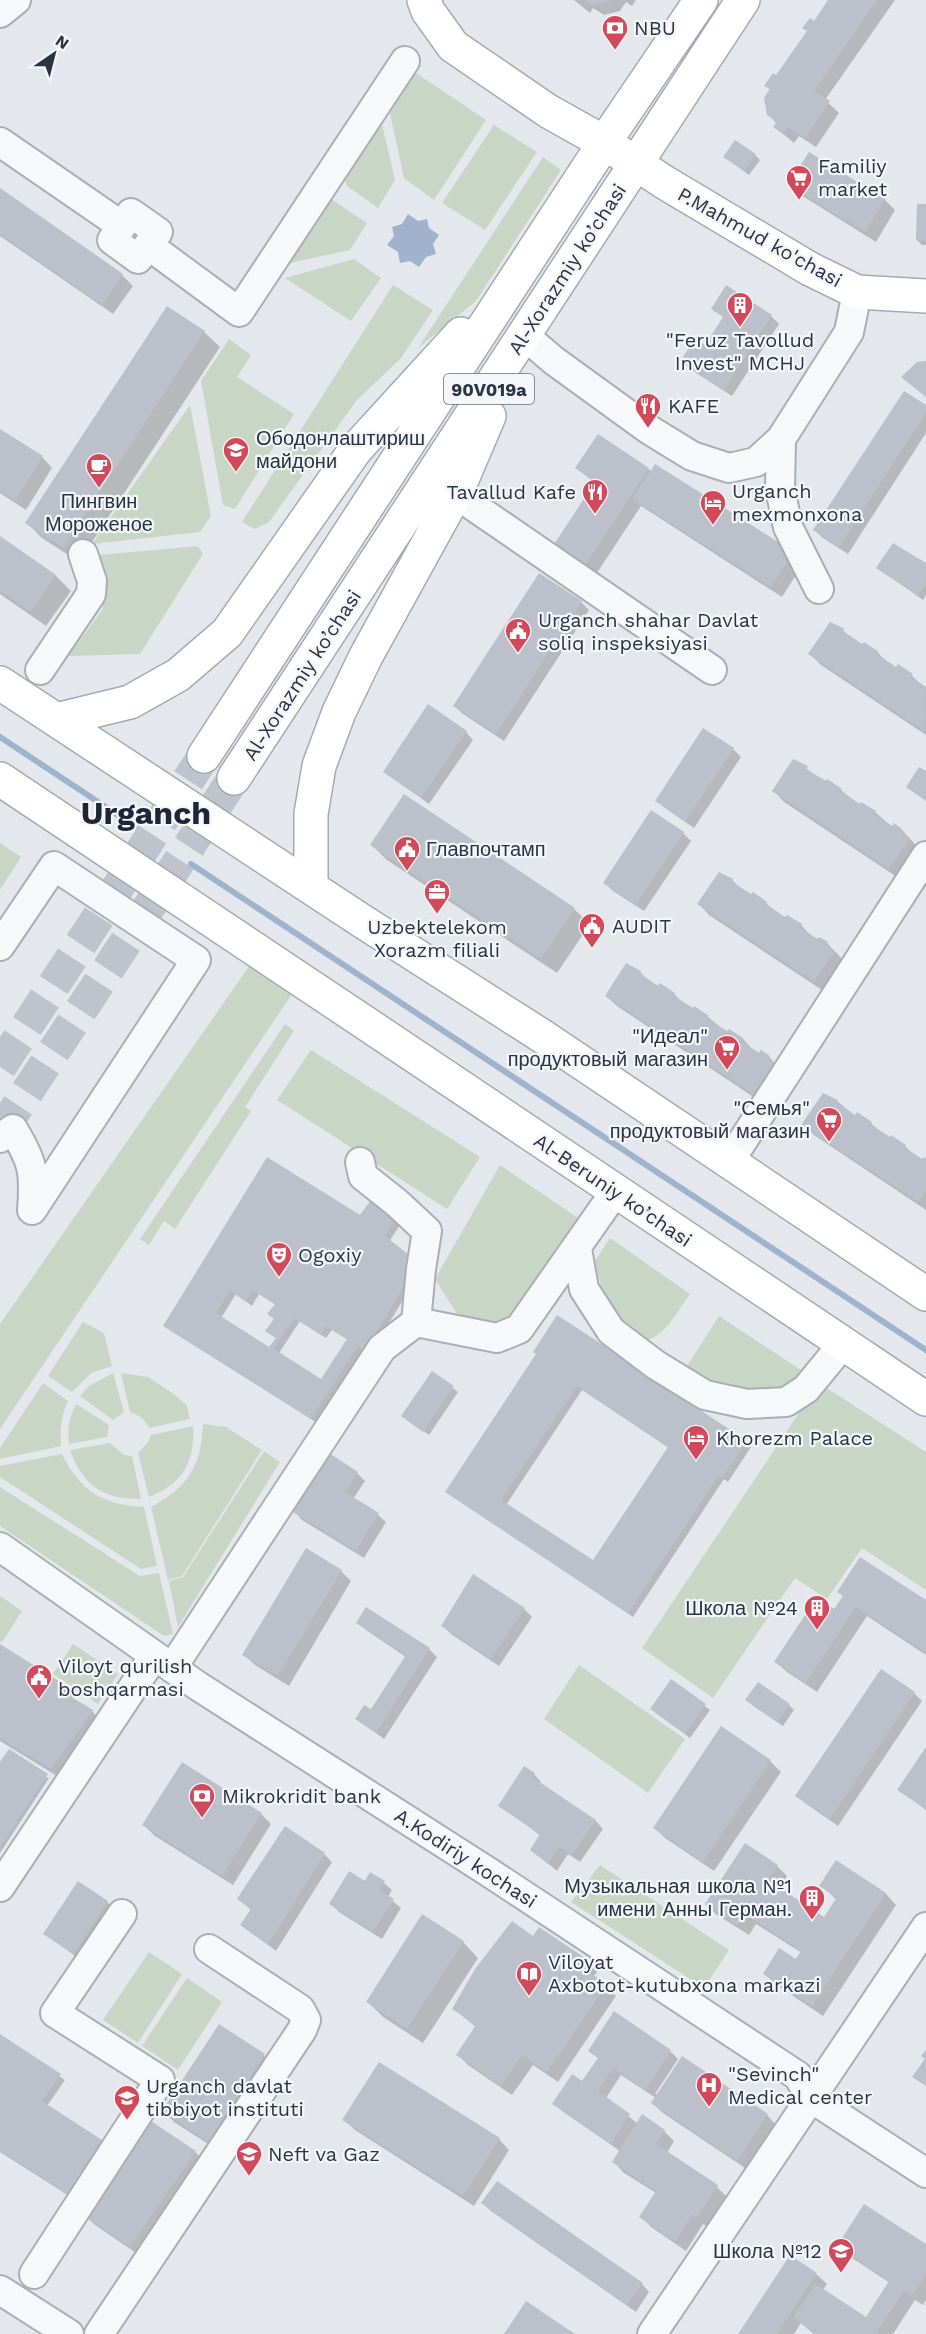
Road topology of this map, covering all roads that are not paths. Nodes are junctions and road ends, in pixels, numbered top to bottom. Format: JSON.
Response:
{"nodes":[{"id":1,"x":16,"y":0,"type":"edge"},
{"id":2,"x":424,"y":0,"type":"edge"},
{"id":3,"x":701,"y":0,"type":"edge"},
{"id":4,"x":743,"y":0,"type":"edge"},
{"id":5,"x":0,"y":13,"type":"edge"},
{"id":6,"x":405,"y":61,"type":"dead end"},
{"id":7,"x":0,"y":142,"type":"edge"},
{"id":8,"x":605,"y":143,"type":"junction"},
{"id":9,"x":636,"y":164,"type":"junction"},
{"id":10,"x":525,"y":264,"type":"junction"},
{"id":11,"x":857,"y":291,"type":"junction"},
{"id":12,"x":926,"y":296,"type":"edge"},
{"id":13,"x":524,"y":335,"type":"junction"},
{"id":14,"x":781,"y":439,"type":"junction"},
{"id":15,"x":457,"y":491,"type":"junction"},
{"id":16,"x":82,"y":554,"type":"dead end"},
{"id":17,"x":819,"y":589,"type":"dead end"},
{"id":18,"x":40,"y":670,"type":"dead end"},
{"id":19,"x":712,"y":670,"type":"dead end"},
{"id":20,"x":0,"y":683,"type":"edge"},
{"id":21,"x":56,"y":720,"type":"junction"},
{"id":22,"x":204,"y":756,"type":"tunnel mouth"},
{"id":23,"x":234,"y":778,"type":"tunnel mouth"},
{"id":24,"x":0,"y":779,"type":"edge"},
{"id":25,"x":926,"y":856,"type":"edge"},
{"id":26,"x":311,"y":887,"type":"junction"},
{"id":27,"x":0,"y":946,"type":"edge"},
{"id":28,"x":0,"y":1138,"type":"edge"},
{"id":29,"x":729,"y":1161,"type":"junction"},
{"id":30,"x":360,"y":1162,"type":"dead end"},
{"id":31,"x":615,"y":1192,"type":"junction"},
{"id":32,"x":577,"y":1249,"type":"junction"},
{"id":33,"x":926,"y":1294,"type":"edge"},
{"id":34,"x":416,"y":1322,"type":"junction"},
{"id":35,"x":843,"y":1344,"type":"junction"},
{"id":36,"x":926,"y":1399,"type":"edge"},
{"id":37,"x":0,"y":1547,"type":"edge"},
{"id":38,"x":163,"y":1662,"type":"junction"},
{"id":39,"x":0,"y":1887,"type":"edge"},
{"id":40,"x":122,"y":1914,"type":"dead end"},
{"id":41,"x":926,"y":1927,"type":"edge"},
{"id":42,"x":209,"y":1950,"type":"dead end"},
{"id":43,"x":811,"y":2098,"type":"junction"},
{"id":44,"x":926,"y":2173,"type":"edge"},
{"id":45,"x":34,"y":2274,"type":"dead end"},
{"id":46,"x":0,"y":2290,"type":"edge"},
{"id":47,"x":69,"y":2334,"type":"edge"},
{"id":48,"x":99,"y":2334,"type":"edge"},
{"id":49,"x":652,"y":2334,"type":"edge"}],
"edges":[{"from":1,"to":5,"type":"street"},
{"from":2,"to":8,"type":"main road","name":"P.Mahmud ko'chasi"},
{"from":3,"to":8,"type":"main road","name":"Al-Xorazmiy ko’chasi","number":"90V019a"},
{"from":4,"to":9,"type":"main road","name":"Al-Xorazmiy ko’chasi","number":"90V019a"},
{"from":6,"to":7,"type":"street"},
{"from":8,"to":9,"type":"main road","name":"P.Mahmud ko'chasi"},
{"from":8,"to":10,"type":"main road","name":"Al-Xorazmiy ko’chasi","number":"90V019a"},
{"from":9,"to":11,"type":"main road","name":"P.Mahmud ko'chasi"},
{"from":9,"to":13,"type":"main road","name":"Al-Xorazmiy ko’chasi","number":"90V019a"},
{"from":10,"to":21,"type":"main road"},
{"from":10,"to":22,"type":"main road","name":"Al-Xorazmiy ko’chasi","number":"90V019a"},
{"from":11,"to":12,"type":"main road","name":"P.Mahmud ko'chasi"},
{"from":11,"to":14,"type":"street","name":"P.Mahmud ko'chasi"},
{"from":13,"to":14,"type":"street","name":"P.Mahmud ko'chasi"},
{"from":13,"to":15,"type":"main road"},
{"from":13,"to":23,"type":"main road","name":"Al-Xorazmiy ko’chasi","number":"90V019a"},
{"from":14,"to":17,"type":"street"},
{"from":15,"to":19,"type":"street"},
{"from":15,"to":26,"type":"main road"},
{"from":16,"to":18,"type":"street"},
{"from":20,"to":21,"type":"main road"},
{"from":21,"to":26,"type":"main road"},
{"from":24,"to":31,"type":"main road","name":"Al-Beruniy ko’chasi"},
{"from":25,"to":29,"type":"street"},
{"from":26,"to":29,"type":"main road"},
{"from":27,"to":28,"type":"street"},
{"from":29,"to":33,"type":"main road"},
{"from":30,"to":34,"type":"street"},
{"from":31,"to":32,"type":"street"},
{"from":31,"to":35,"type":"main road","name":"Al-Beruniy ko’chasi"},
{"from":32,"to":34,"type":"street"},
{"from":32,"to":35,"type":"street"},
{"from":34,"to":38,"type":"street"},
{"from":35,"to":36,"type":"main road","name":"Al-Beruniy ko’chasi"},
{"from":37,"to":38,"type":"street","name":"A.Kodiriy kochasi"},
{"from":38,"to":39,"type":"street"},
{"from":38,"to":43,"type":"street","name":"A.Kodiriy kochasi"},
{"from":40,"to":45,"type":"street"},
{"from":41,"to":43,"type":"street"},
{"from":42,"to":48,"type":"street"},
{"from":43,"to":44,"type":"street","name":"A.Kodiriy kochasi"},
{"from":43,"to":49,"type":"street"},
{"from":46,"to":47,"type":"street"}]}
